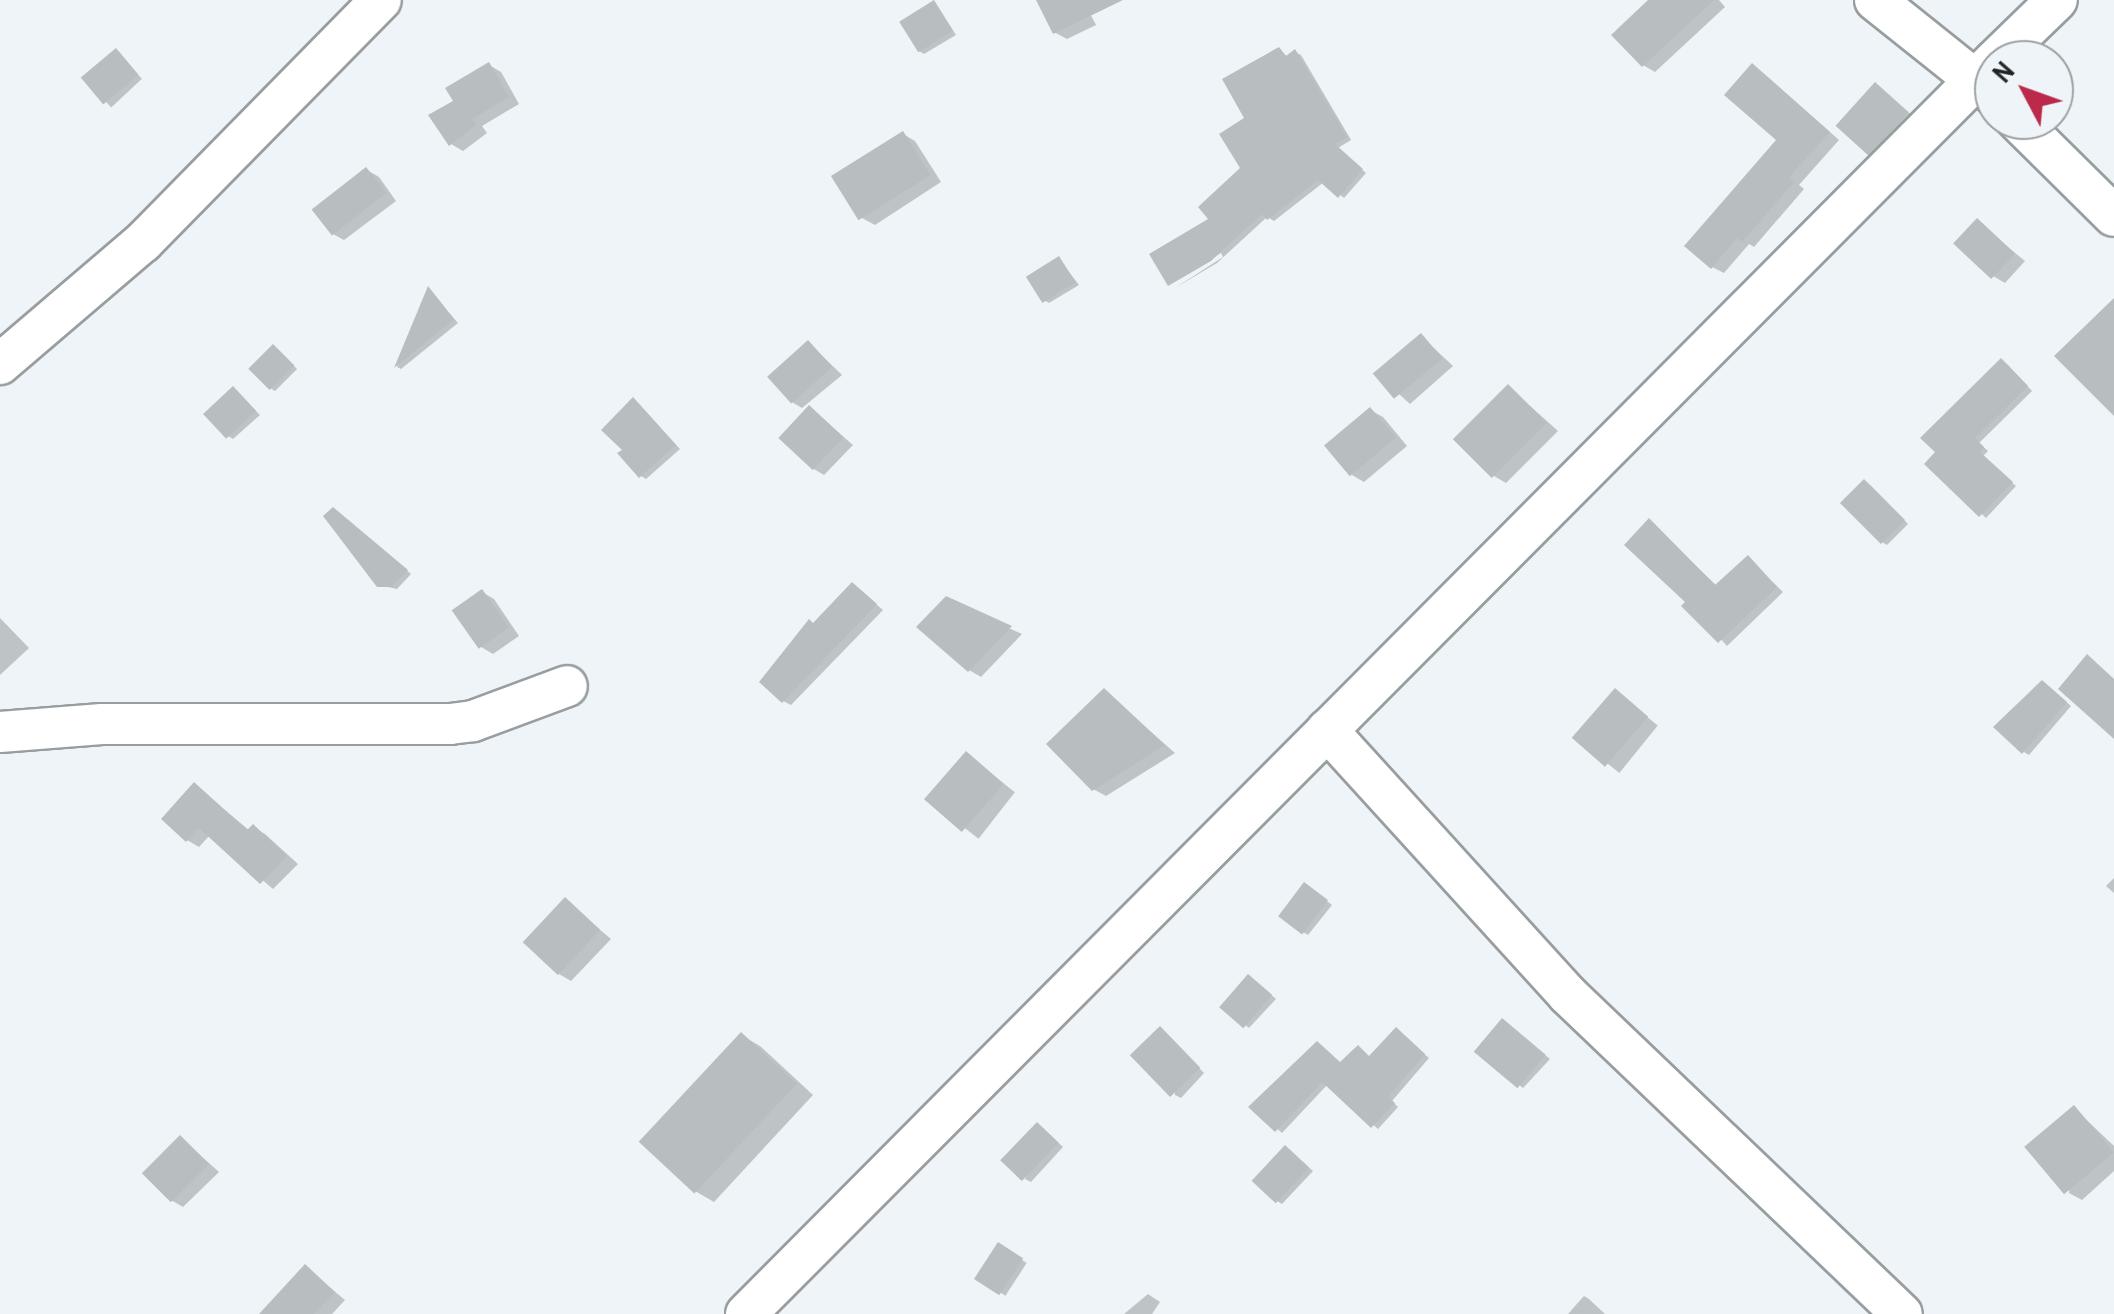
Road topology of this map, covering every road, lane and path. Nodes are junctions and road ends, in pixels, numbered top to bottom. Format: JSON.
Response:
{"nodes":[{"id":1,"x":380,"y":0,"type":"edge"},
{"id":2,"x":1875,"y":0,"type":"edge"},
{"id":3,"x":2057,"y":0,"type":"edge"},
{"id":4,"x":2020,"y":40,"type":"edge"},
{"id":5,"x":1974,"y":63,"type":"edge"},
{"id":6,"x":1974,"y":89,"type":"edge"},
{"id":7,"x":2037,"y":140,"type":"edge"},
{"id":8,"x":2114,"y":216,"type":"edge"},
{"id":9,"x":0,"y":364,"type":"edge"},
{"id":10,"x":567,"y":686,"type":"dead end"},
{"id":11,"x":1327,"y":730,"type":"junction"},
{"id":12,"x":0,"y":732,"type":"edge"},
{"id":13,"x":746,"y":1314,"type":"edge"},
{"id":14,"x":1902,"y":1314,"type":"edge"}],
"edges":[{"from":1,"to":9,"type":"street"},
{"from":2,"to":5,"type":"street"},
{"from":3,"to":4,"type":"street"},
{"from":6,"to":11,"type":"street"},
{"from":7,"to":8,"type":"street"},
{"from":10,"to":12,"type":"street"},
{"from":11,"to":13,"type":"street"},
{"from":11,"to":14,"type":"street"}]}
